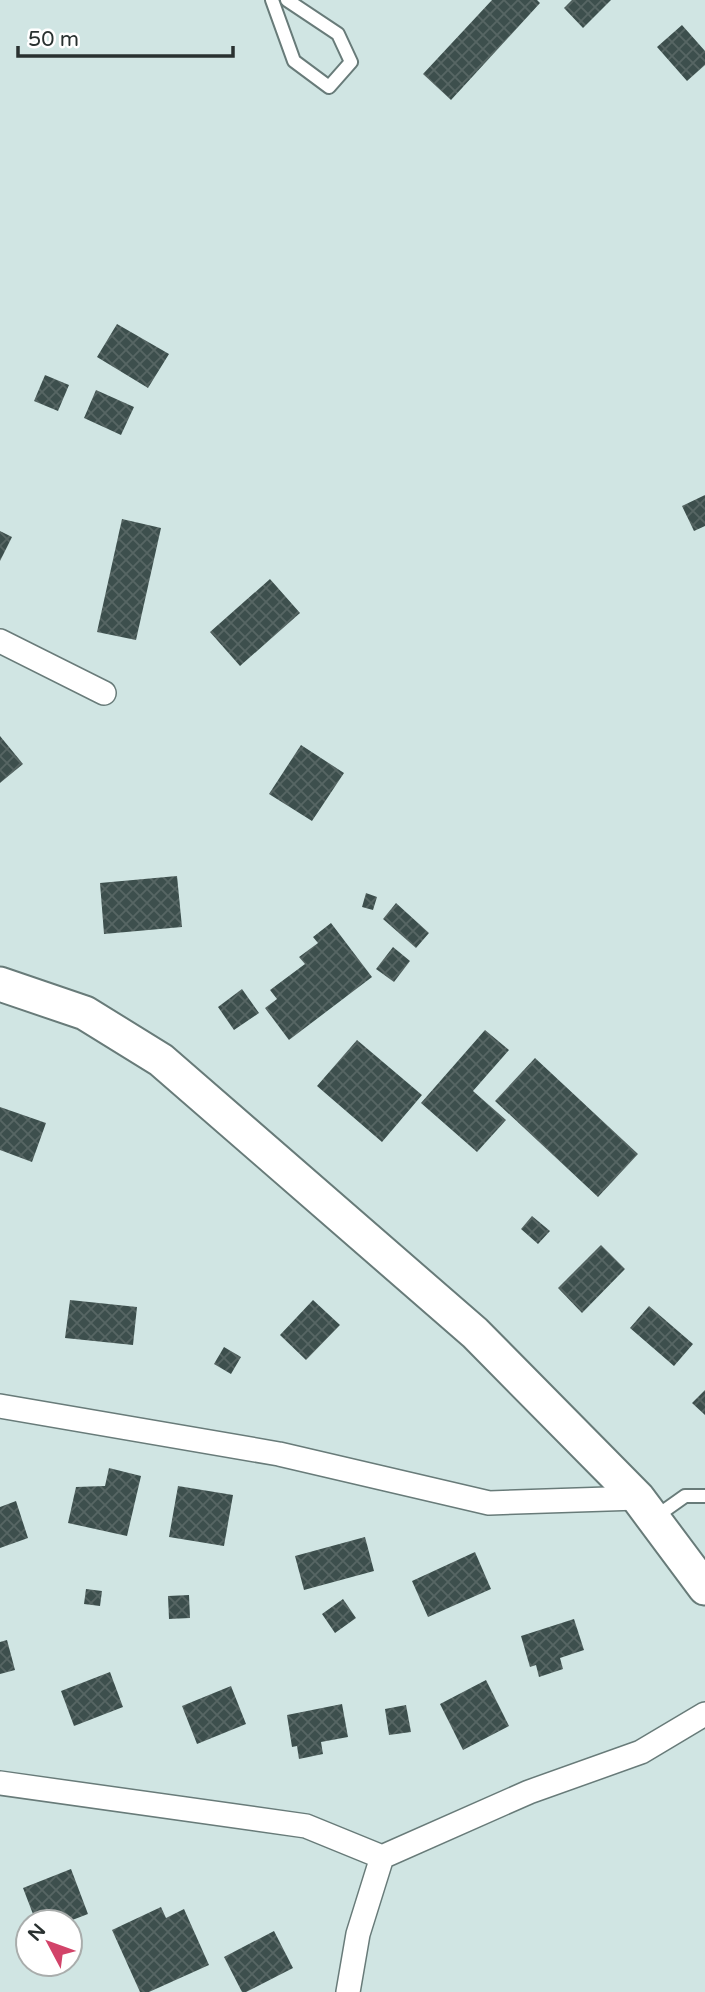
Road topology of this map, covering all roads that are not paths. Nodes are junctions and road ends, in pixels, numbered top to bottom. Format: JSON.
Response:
{"nodes":[{"id":1,"x":272,"y":0,"type":"edge"},
{"id":2,"x":288,"y":0,"type":"edge"},
{"id":3,"x":0,"y":641,"type":"edge"},
{"id":4,"x":104,"y":692,"type":"dead end"},
{"id":5,"x":0,"y":984,"type":"edge"},
{"id":6,"x":0,"y":1406,"type":"edge"},
{"id":7,"x":705,"y":1496,"type":"edge"},
{"id":8,"x":646,"y":1508,"type":"junction"},
{"id":9,"x":705,"y":1588,"type":"edge"},
{"id":10,"x":705,"y":1714,"type":"edge"},
{"id":11,"x":0,"y":1783,"type":"edge"},
{"id":12,"x":382,"y":1857,"type":"junction"},
{"id":13,"x":348,"y":1992,"type":"edge"}],
"edges":[{"from":1,"to":2,"type":"lane"},
{"from":3,"to":4,"type":"street"},
{"from":5,"to":8,"type":"street"},
{"from":6,"to":8,"type":"street"},
{"from":7,"to":8,"type":"lane"},
{"from":8,"to":9,"type":"street"},
{"from":10,"to":12,"type":"street"},
{"from":11,"to":12,"type":"street"},
{"from":12,"to":13,"type":"street"}]}
